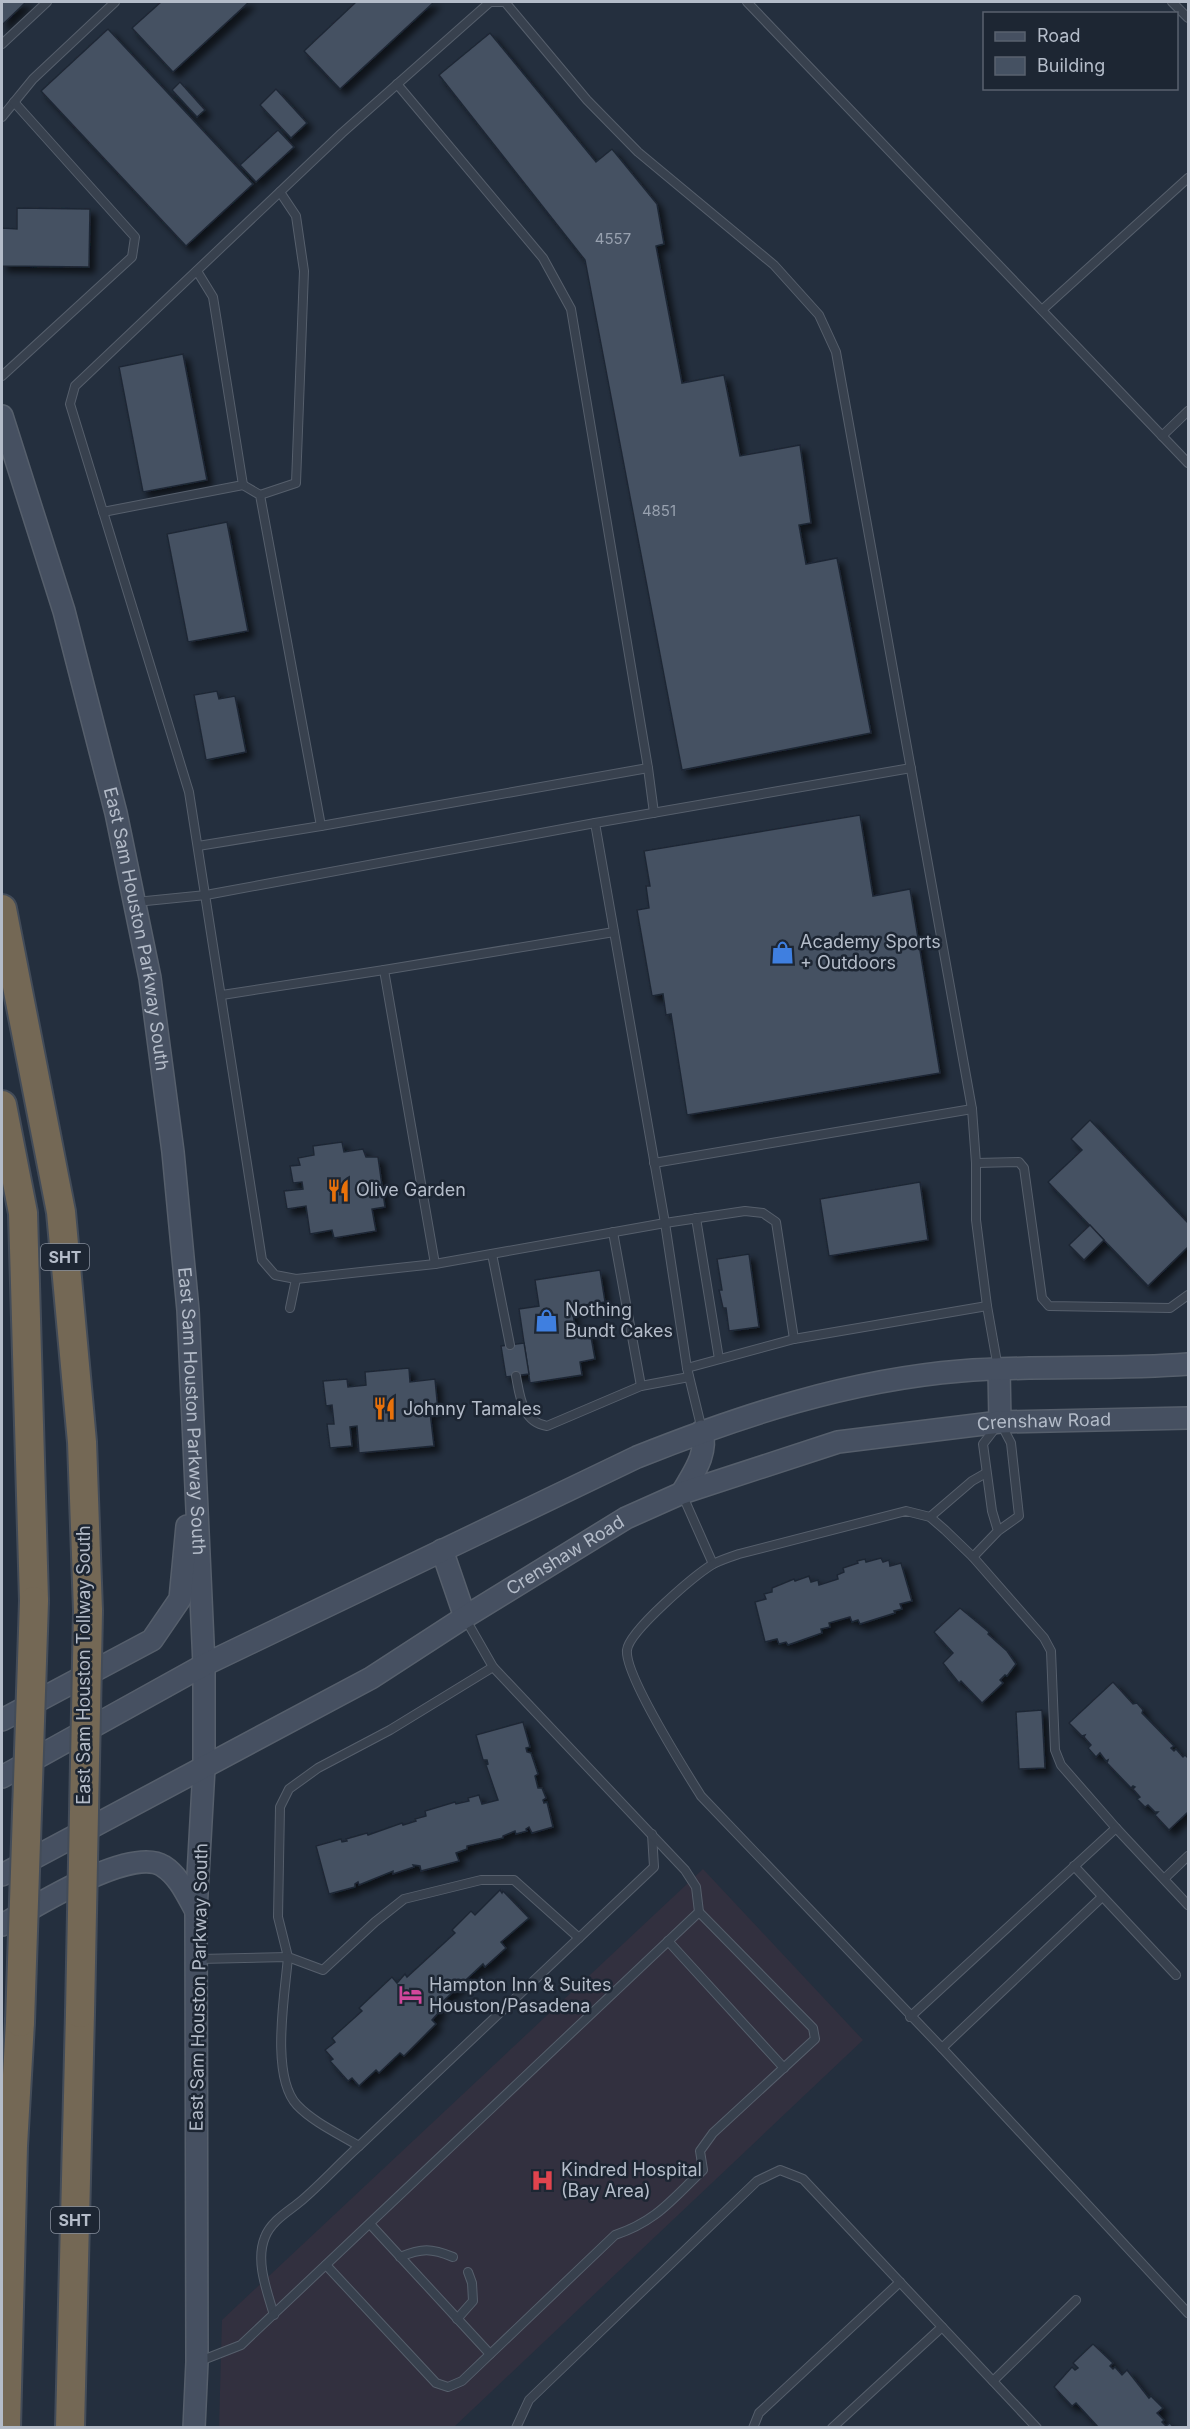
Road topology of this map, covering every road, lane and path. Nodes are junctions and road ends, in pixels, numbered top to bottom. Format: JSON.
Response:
{"nodes":[{"id":1,"x":47,"y":2,"type":"edge"},
{"id":2,"x":115,"y":2,"type":"edge"},
{"id":3,"x":747,"y":2,"type":"edge"},
{"id":4,"x":1173,"y":2,"type":"edge"},
{"id":5,"x":1188,"y":18,"type":"edge"},
{"id":6,"x":2,"y":44,"type":"edge"},
{"id":7,"x":397,"y":84,"type":"junction"},
{"id":8,"x":14,"y":102,"type":"junction"},
{"id":9,"x":2,"y":117,"type":"edge"},
{"id":10,"x":1188,"y":178,"type":"edge"},
{"id":11,"x":280,"y":192,"type":"junction"},
{"id":12,"x":196,"y":271,"type":"junction"},
{"id":13,"x":1042,"y":310,"type":"junction"},
{"id":14,"x":2,"y":376,"type":"edge"},
{"id":15,"x":1188,"y":411,"type":"edge"},
{"id":16,"x":2,"y":416,"type":"edge"},
{"id":17,"x":1162,"y":436,"type":"junction"},
{"id":18,"x":1188,"y":463,"type":"edge"},
{"id":19,"x":243,"y":484,"type":"junction"},
{"id":20,"x":260,"y":495,"type":"junction"},
{"id":21,"x":103,"y":512,"type":"junction"},
{"id":22,"x":648,"y":768,"type":"junction"},
{"id":23,"x":911,"y":768,"type":"junction"},
{"id":24,"x":654,"y":813,"type":"junction"},
{"id":25,"x":595,"y":823,"type":"junction"},
{"id":26,"x":321,"y":826,"type":"junction"},
{"id":27,"x":198,"y":846,"type":"junction"},
{"id":28,"x":206,"y":895,"type":"junction"},
{"id":29,"x":134,"y":903,"type":"junction"},
{"id":30,"x":2,"y":909,"type":"edge"},
{"id":31,"x":614,"y":932,"type":"junction"},
{"id":32,"x":384,"y":970,"type":"junction"},
{"id":33,"x":222,"y":995,"type":"junction"},
{"id":34,"x":2,"y":1105,"type":"edge"},
{"id":35,"x":972,"y":1109,"type":"junction"},
{"id":36,"x":976,"y":1162,"type":"junction"},
{"id":37,"x":654,"y":1163,"type":"junction"},
{"id":38,"x":696,"y":1218,"type":"junction"},
{"id":39,"x":665,"y":1223,"type":"junction"},
{"id":40,"x":613,"y":1232,"type":"junction"},
{"id":41,"x":492,"y":1254,"type":"junction"},
{"id":42,"x":435,"y":1264,"type":"junction"},
{"id":43,"x":296,"y":1279,"type":"junction"},
{"id":44,"x":1188,"y":1294,"type":"edge"},
{"id":45,"x":987,"y":1306,"type":"junction"},
{"id":46,"x":290,"y":1308,"type":"dead end"},
{"id":47,"x":794,"y":1339,"type":"junction"},
{"id":48,"x":510,"y":1345,"type":"dead end"},
{"id":49,"x":719,"y":1359,"type":"junction"},
{"id":50,"x":1188,"y":1364,"type":"edge"},
{"id":51,"x":687,"y":1368,"type":"junction"},
{"id":52,"x":999,"y":1369,"type":"junction"},
{"id":53,"x":516,"y":1376,"type":"dead end"},
{"id":54,"x":689,"y":1377,"type":"junction"},
{"id":55,"x":641,"y":1386,"type":"junction"},
{"id":56,"x":1188,"y":1418,"type":"edge"},
{"id":57,"x":1000,"y":1422,"type":"junction"},
{"id":58,"x":702,"y":1431,"type":"junction"},
{"id":59,"x":194,"y":1441,"type":"junction"},
{"id":60,"x":986,"y":1473,"type":"junction"},
{"id":61,"x":682,"y":1493,"type":"junction"},
{"id":62,"x":930,"y":1517,"type":"junction"},
{"id":63,"x":998,"y":1531,"type":"junction"},
{"id":64,"x":442,"y":1550,"type":"junction"},
{"id":65,"x":973,"y":1557,"type":"junction"},
{"id":66,"x":713,"y":1564,"type":"junction"},
{"id":67,"x":465,"y":1617,"type":"junction"},
{"id":68,"x":204,"y":1665,"type":"junction"},
{"id":69,"x":493,"y":1667,"type":"junction"},
{"id":70,"x":2,"y":1720,"type":"edge"},
{"id":71,"x":204,"y":1768,"type":"junction"},
{"id":72,"x":2,"y":1777,"type":"edge"},
{"id":73,"x":1116,"y":1828,"type":"junction"},
{"id":74,"x":652,"y":1834,"type":"junction"},
{"id":75,"x":1188,"y":1856,"type":"edge"},
{"id":76,"x":1074,"y":1866,"type":"junction"},
{"id":77,"x":2,"y":1875,"type":"edge"},
{"id":78,"x":1164,"y":1879,"type":"junction"},
{"id":79,"x":1102,"y":1897,"type":"junction"},
{"id":80,"x":1188,"y":1905,"type":"edge"},
{"id":81,"x":196,"y":1911,"type":"junction"},
{"id":82,"x":699,"y":1912,"type":"junction"},
{"id":83,"x":2,"y":1925,"type":"edge"},
{"id":84,"x":579,"y":1938,"type":"junction"},
{"id":85,"x":668,"y":1941,"type":"junction"},
{"id":86,"x":288,"y":1956,"type":"junction"},
{"id":87,"x":197,"y":1959,"type":"junction"},
{"id":88,"x":1176,"y":1975,"type":"dead end"},
{"id":89,"x":910,"y":2017,"type":"junction"},
{"id":90,"x":942,"y":2048,"type":"junction"},
{"id":91,"x":784,"y":2068,"type":"junction"},
{"id":92,"x":359,"y":2146,"type":"junction"},
{"id":93,"x":370,"y":2224,"type":"junction"},
{"id":94,"x":400,"y":2257,"type":"junction"},
{"id":95,"x":453,"y":2257,"type":"dead end"},
{"id":96,"x":326,"y":2265,"type":"junction"},
{"id":97,"x":468,"y":2272,"type":"dead end"},
{"id":98,"x":900,"y":2282,"type":"junction"},
{"id":99,"x":1076,"y":2300,"type":"dead end"},
{"id":100,"x":1188,"y":2313,"type":"edge"},
{"id":101,"x":274,"y":2315,"type":"junction"},
{"id":102,"x":457,"y":2319,"type":"junction"},
{"id":103,"x":942,"y":2326,"type":"junction"},
{"id":104,"x":490,"y":2354,"type":"junction"},
{"id":105,"x":197,"y":2362,"type":"junction"},
{"id":106,"x":993,"y":2381,"type":"junction"},
{"id":107,"x":6,"y":2427,"type":"edge"},
{"id":108,"x":70,"y":2427,"type":"edge"},
{"id":109,"x":194,"y":2427,"type":"edge"},
{"id":110,"x":516,"y":2427,"type":"edge"},
{"id":111,"x":753,"y":2427,"type":"edge"},
{"id":112,"x":832,"y":2427,"type":"edge"},
{"id":113,"x":1037,"y":2427,"type":"edge"}],
"edges":[{"from":1,"to":6,"type":"lane"},
{"from":2,"to":8,"type":"lane"},
{"from":3,"to":13,"type":"lane"},
{"from":4,"to":5,"type":"lane"},
{"from":7,"to":11,"type":"lane"},
{"from":7,"to":22,"type":"lane"},
{"from":7,"to":23,"type":"lane"},
{"from":8,"to":9,"type":"lane"},
{"from":8,"to":14,"type":"lane"},
{"from":10,"to":13,"type":"lane"},
{"from":11,"to":12,"type":"lane"},
{"from":11,"to":20,"type":"lane"},
{"from":12,"to":19,"type":"lane"},
{"from":12,"to":21,"type":"lane"},
{"from":13,"to":17,"type":"lane"},
{"from":15,"to":17,"type":"lane"},
{"from":16,"to":29,"type":"main road","name":"East Sam Houston Parkway South"},
{"from":17,"to":18,"type":"lane"},
{"from":19,"to":20,"type":"lane"},
{"from":19,"to":21,"type":"lane"},
{"from":20,"to":26,"type":"lane"},
{"from":21,"to":27,"type":"lane"},
{"from":22,"to":24,"type":"lane"},
{"from":22,"to":26,"type":"lane"},
{"from":23,"to":24,"type":"lane"},
{"from":23,"to":35,"type":"lane"},
{"from":24,"to":25,"type":"lane"},
{"from":25,"to":28,"type":"lane"},
{"from":25,"to":31,"type":"lane"},
{"from":26,"to":27,"type":"lane"},
{"from":27,"to":28,"type":"lane"},
{"from":28,"to":29,"type":"lane"},
{"from":28,"to":33,"type":"lane"},
{"from":29,"to":59,"type":"main road","name":"East Sam Houston Parkway South"},
{"from":30,"to":108,"type":"highway","name":"East Sam Houston Tollway South","number":"SHT","bridge":true},
{"from":31,"to":32,"type":"lane"},
{"from":31,"to":37,"type":"lane"},
{"from":32,"to":33,"type":"lane"},
{"from":32,"to":42,"type":"lane"},
{"from":33,"to":43,"type":"lane"},
{"from":34,"to":107,"type":"highway","number":"SHT","bridge":true},
{"from":35,"to":36,"type":"lane"},
{"from":35,"to":37,"type":"lane"},
{"from":36,"to":44,"type":"lane"},
{"from":36,"to":45,"type":"lane"},
{"from":37,"to":39,"type":"lane"},
{"from":38,"to":39,"type":"lane"},
{"from":38,"to":47,"type":"lane"},
{"from":38,"to":49,"type":"lane"},
{"from":39,"to":40,"type":"lane"},
{"from":39,"to":51,"type":"lane"},
{"from":40,"to":41,"type":"lane"},
{"from":40,"to":55,"type":"lane"},
{"from":41,"to":42,"type":"lane"},
{"from":41,"to":48,"type":"lane"},
{"from":42,"to":43,"type":"lane"},
{"from":43,"to":46,"type":"lane"},
{"from":45,"to":47,"type":"lane"},
{"from":45,"to":52,"type":"lane"},
{"from":47,"to":49,"type":"lane"},
{"from":49,"to":51,"type":"lane"},
{"from":50,"to":52,"type":"main road"},
{"from":51,"to":54,"type":"lane"},
{"from":52,"to":57,"type":"main road"},
{"from":52,"to":58,"type":"main road"},
{"from":53,"to":55,"type":"lane"},
{"from":54,"to":55,"type":"lane"},
{"from":54,"to":58,"type":"lane"},
{"from":56,"to":57,"type":"main road","name":"Crenshaw Road"},
{"from":57,"to":60,"type":"lane"},
{"from":57,"to":61,"type":"main road","name":"Crenshaw Road"},
{"from":57,"to":63,"type":"lane"},
{"from":58,"to":61,"type":"main road"},
{"from":58,"to":64,"type":"main road"},
{"from":59,"to":68,"type":"main road","name":"East Sam Houston Parkway South"},
{"from":59,"to":70,"type":"main road"},
{"from":60,"to":62,"type":"lane"},
{"from":60,"to":63,"type":"lane"},
{"from":61,"to":66,"type":"lane"},
{"from":61,"to":67,"type":"main road","name":"Crenshaw Road"},
{"from":62,"to":65,"type":"lane"},
{"from":62,"to":66,"type":"lane"},
{"from":63,"to":65,"type":"lane"},
{"from":64,"to":67,"type":"main road"},
{"from":64,"to":68,"type":"main road"},
{"from":65,"to":73,"type":"lane"},
{"from":66,"to":89,"type":"lane"},
{"from":67,"to":69,"type":"lane"},
{"from":67,"to":71,"type":"main road","name":"Crenshaw Road"},
{"from":68,"to":71,"type":"main road","name":"East Sam Houston Parkway South"},
{"from":68,"to":72,"type":"main road"},
{"from":69,"to":74,"type":"lane"},
{"from":69,"to":86,"type":"lane"},
{"from":71,"to":77,"type":"main road","name":"Crenshaw Road"},
{"from":71,"to":81,"type":"main road","name":"East Sam Houston Parkway South"},
{"from":73,"to":76,"type":"lane"},
{"from":73,"to":78,"type":"lane"},
{"from":74,"to":82,"type":"lane"},
{"from":74,"to":84,"type":"lane"},
{"from":75,"to":78,"type":"lane"},
{"from":76,"to":79,"type":"lane"},
{"from":76,"to":89,"type":"lane"},
{"from":78,"to":80,"type":"lane"},
{"from":79,"to":88,"type":"lane"},
{"from":79,"to":90,"type":"lane"},
{"from":81,"to":83,"type":"main road"},
{"from":81,"to":87,"type":"main road","name":"East Sam Houston Parkway South"},
{"from":82,"to":85,"type":"lane"},
{"from":82,"to":91,"type":"lane"},
{"from":84,"to":86,"type":"lane"},
{"from":84,"to":92,"type":"lane"},
{"from":85,"to":91,"type":"lane"},
{"from":85,"to":93,"type":"lane"},
{"from":86,"to":87,"type":"lane"},
{"from":86,"to":92,"type":"lane"},
{"from":87,"to":105,"type":"main road","name":"East Sam Houston Parkway South"},
{"from":89,"to":90,"type":"lane"},
{"from":90,"to":100,"type":"lane"},
{"from":91,"to":104,"type":"lane"},
{"from":92,"to":101,"type":"lane"},
{"from":93,"to":94,"type":"lane"},
{"from":93,"to":96,"type":"lane"},
{"from":94,"to":95,"type":"lane"},
{"from":94,"to":102,"type":"lane"},
{"from":96,"to":101,"type":"lane"},
{"from":96,"to":104,"type":"lane"},
{"from":97,"to":102,"type":"lane"},
{"from":98,"to":103,"type":"lane"},
{"from":98,"to":110,"type":"lane"},
{"from":98,"to":111,"type":"lane"},
{"from":99,"to":106,"type":"lane"},
{"from":101,"to":105,"type":"lane"},
{"from":102,"to":104,"type":"lane"},
{"from":103,"to":106,"type":"lane"},
{"from":103,"to":112,"type":"lane"},
{"from":105,"to":109,"type":"main road","name":"East Sam Houston Parkway South"},
{"from":106,"to":113,"type":"lane"}]}
